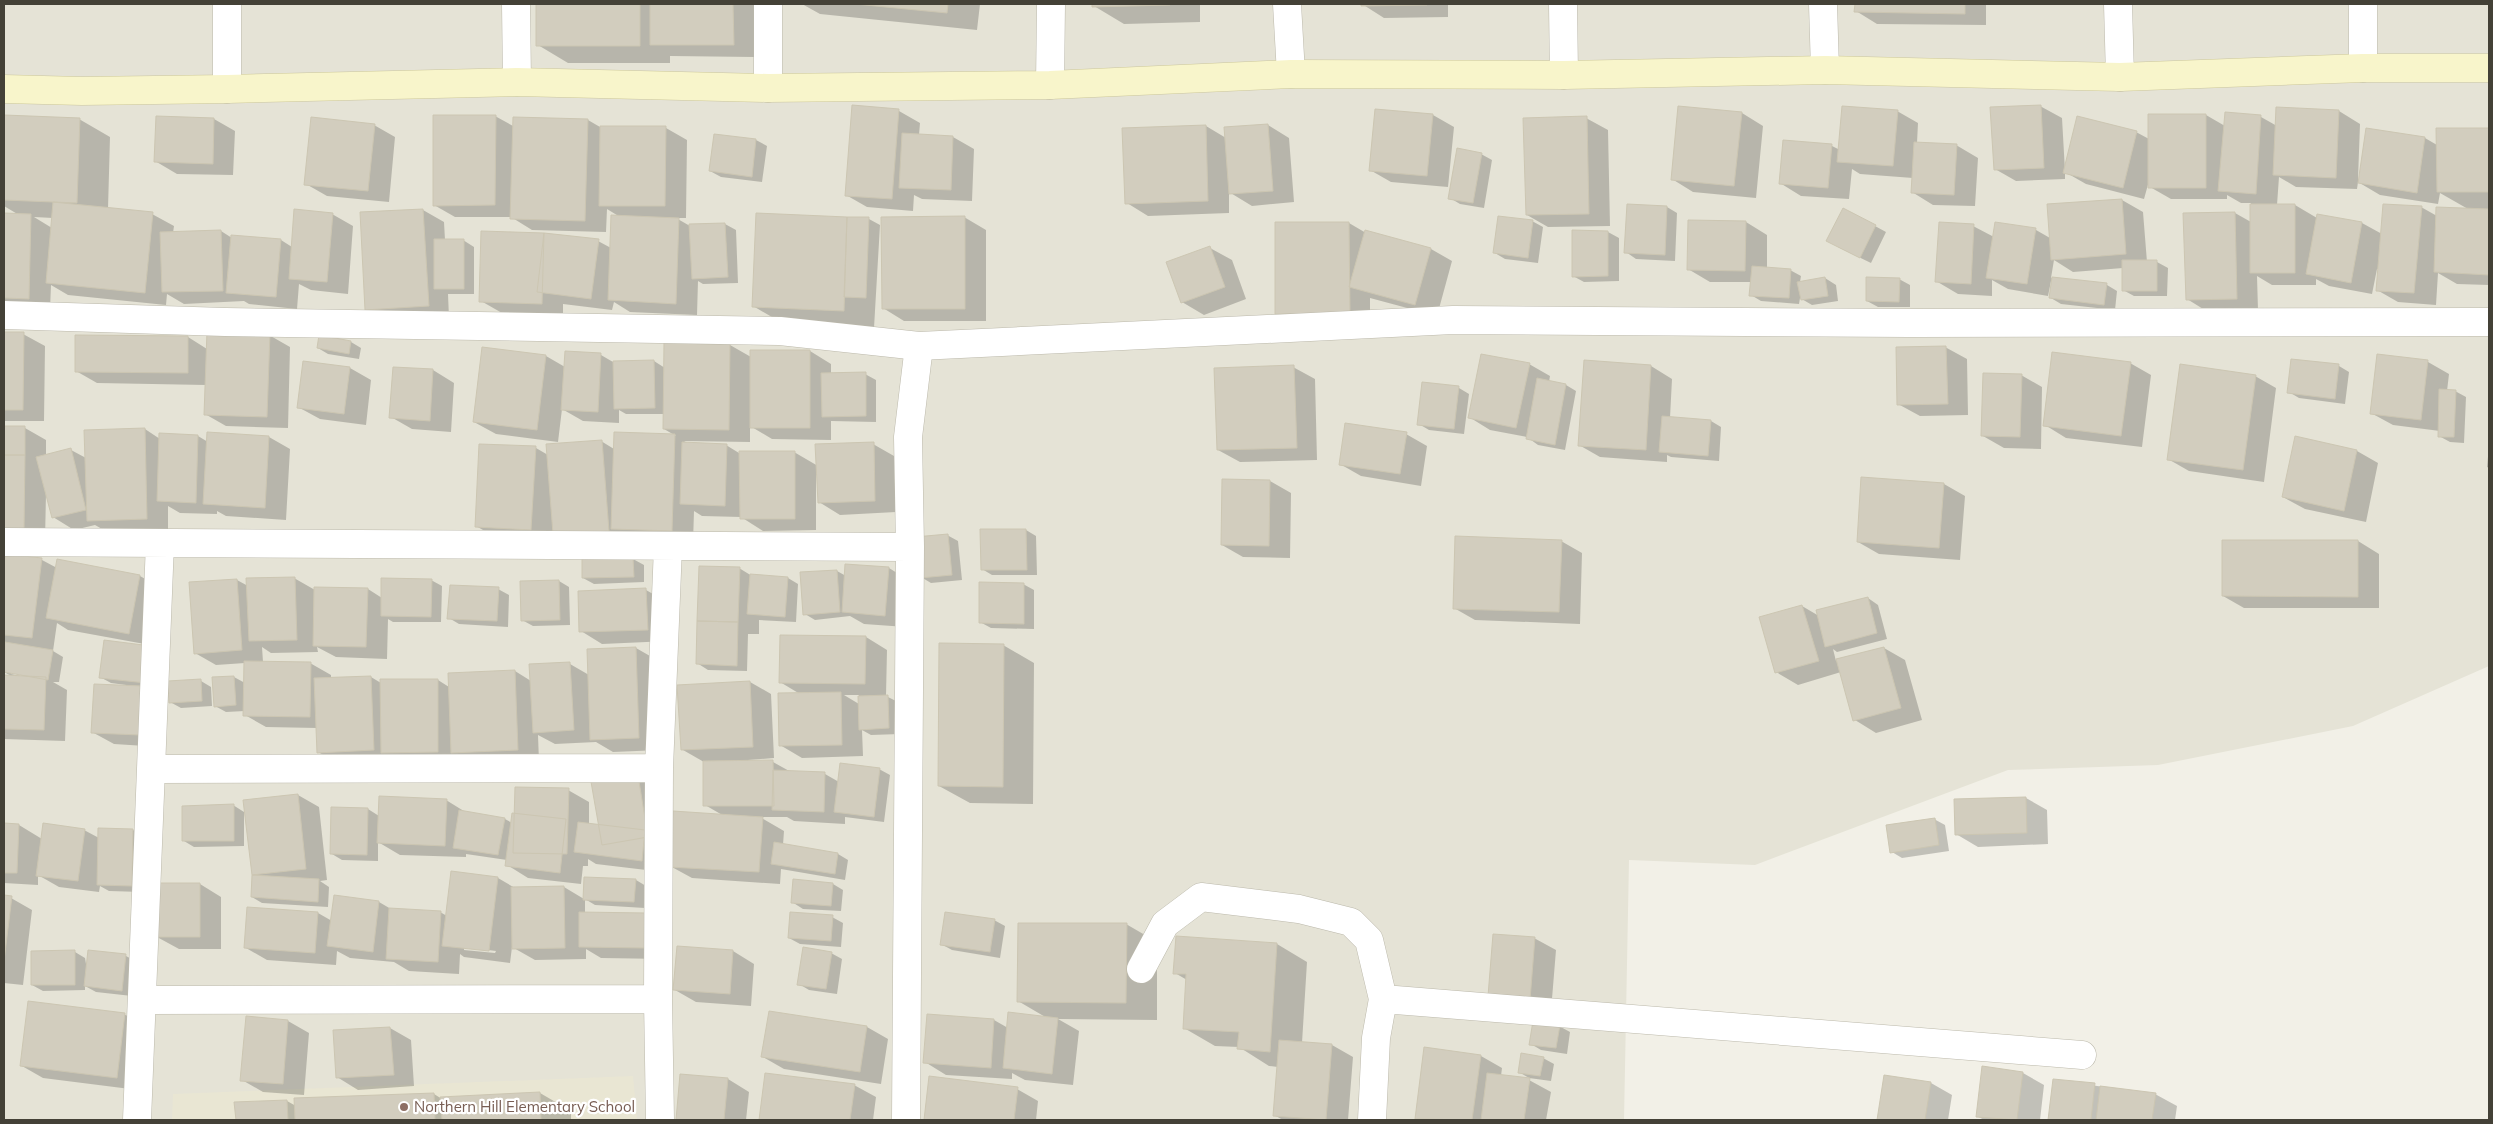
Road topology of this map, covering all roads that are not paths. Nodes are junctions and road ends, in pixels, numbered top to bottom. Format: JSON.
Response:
{"nodes":[{"id":1,"x":227,"y":4,"type":"edge"},
{"id":2,"x":516,"y":4,"type":"edge"},
{"id":3,"x":768,"y":4,"type":"edge"},
{"id":4,"x":1051,"y":4,"type":"edge"},
{"id":5,"x":1287,"y":4,"type":"edge"},
{"id":6,"x":1563,"y":4,"type":"edge"},
{"id":7,"x":1823,"y":4,"type":"edge"},
{"id":8,"x":2118,"y":4,"type":"edge"},
{"id":9,"x":2362,"y":4,"type":"edge"},
{"id":10,"x":2363,"y":68,"type":"junction"},
{"id":11,"x":2489,"y":68,"type":"edge"},
{"id":12,"x":1825,"y":70,"type":"junction"},
{"id":13,"x":1291,"y":74,"type":"junction"},
{"id":14,"x":1564,"y":75,"type":"junction"},
{"id":15,"x":2120,"y":78,"type":"junction"},
{"id":16,"x":517,"y":82,"type":"junction"},
{"id":17,"x":1050,"y":85,"type":"junction"},
{"id":18,"x":768,"y":88,"type":"junction"},
{"id":19,"x":4,"y":89,"type":"edge"},
{"id":20,"x":227,"y":90,"type":"junction"},
{"id":21,"x":4,"y":315,"type":"edge"},
{"id":22,"x":2489,"y":322,"type":"edge"},
{"id":23,"x":919,"y":346,"type":"junction"},
{"id":24,"x":4,"y":542,"type":"edge"},
{"id":25,"x":160,"y":543,"type":"junction"},
{"id":26,"x":668,"y":547,"type":"junction"},
{"id":27,"x":910,"y":547,"type":"junction"},
{"id":28,"x":659,"y":768,"type":"junction"},
{"id":29,"x":152,"y":769,"type":"junction"},
{"id":30,"x":1141,"y":969,"type":"dead end"},
{"id":31,"x":658,"y":999,"type":"junction"},
{"id":32,"x":1383,"y":999,"type":"junction"},
{"id":33,"x":143,"y":1000,"type":"junction"},
{"id":34,"x":2082,"y":1055,"type":"dead end"},
{"id":35,"x":137,"y":1120,"type":"edge"},
{"id":36,"x":660,"y":1120,"type":"edge"},
{"id":37,"x":906,"y":1120,"type":"edge"},
{"id":38,"x":1372,"y":1120,"type":"edge"}],
"edges":[{"from":1,"to":20,"type":"street"},
{"from":2,"to":16,"type":"street"},
{"from":3,"to":18,"type":"street"},
{"from":4,"to":17,"type":"street"},
{"from":5,"to":13,"type":"street"},
{"from":6,"to":14,"type":"street"},
{"from":7,"to":12,"type":"street"},
{"from":8,"to":15,"type":"street"},
{"from":9,"to":10,"type":"street"},
{"from":10,"to":11,"type":"street"},
{"from":10,"to":15,"type":"street"},
{"from":12,"to":14,"type":"street"},
{"from":12,"to":15,"type":"street"},
{"from":13,"to":14,"type":"street"},
{"from":13,"to":17,"type":"street"},
{"from":16,"to":18,"type":"street"},
{"from":16,"to":20,"type":"street"},
{"from":17,"to":18,"type":"street"},
{"from":19,"to":20,"type":"street"},
{"from":21,"to":23,"type":"street"},
{"from":22,"to":23,"type":"street"},
{"from":23,"to":27,"type":"street"},
{"from":24,"to":25,"type":"street"},
{"from":25,"to":26,"type":"street"},
{"from":25,"to":29,"type":"street"},
{"from":26,"to":27,"type":"street"},
{"from":26,"to":28,"type":"street"},
{"from":27,"to":37,"type":"street"},
{"from":28,"to":29,"type":"street"},
{"from":28,"to":31,"type":"street"},
{"from":29,"to":33,"type":"street"},
{"from":30,"to":32,"type":"street"},
{"from":31,"to":33,"type":"street"},
{"from":31,"to":36,"type":"street"},
{"from":32,"to":34,"type":"street"},
{"from":32,"to":38,"type":"street"},
{"from":33,"to":35,"type":"street"}]}
